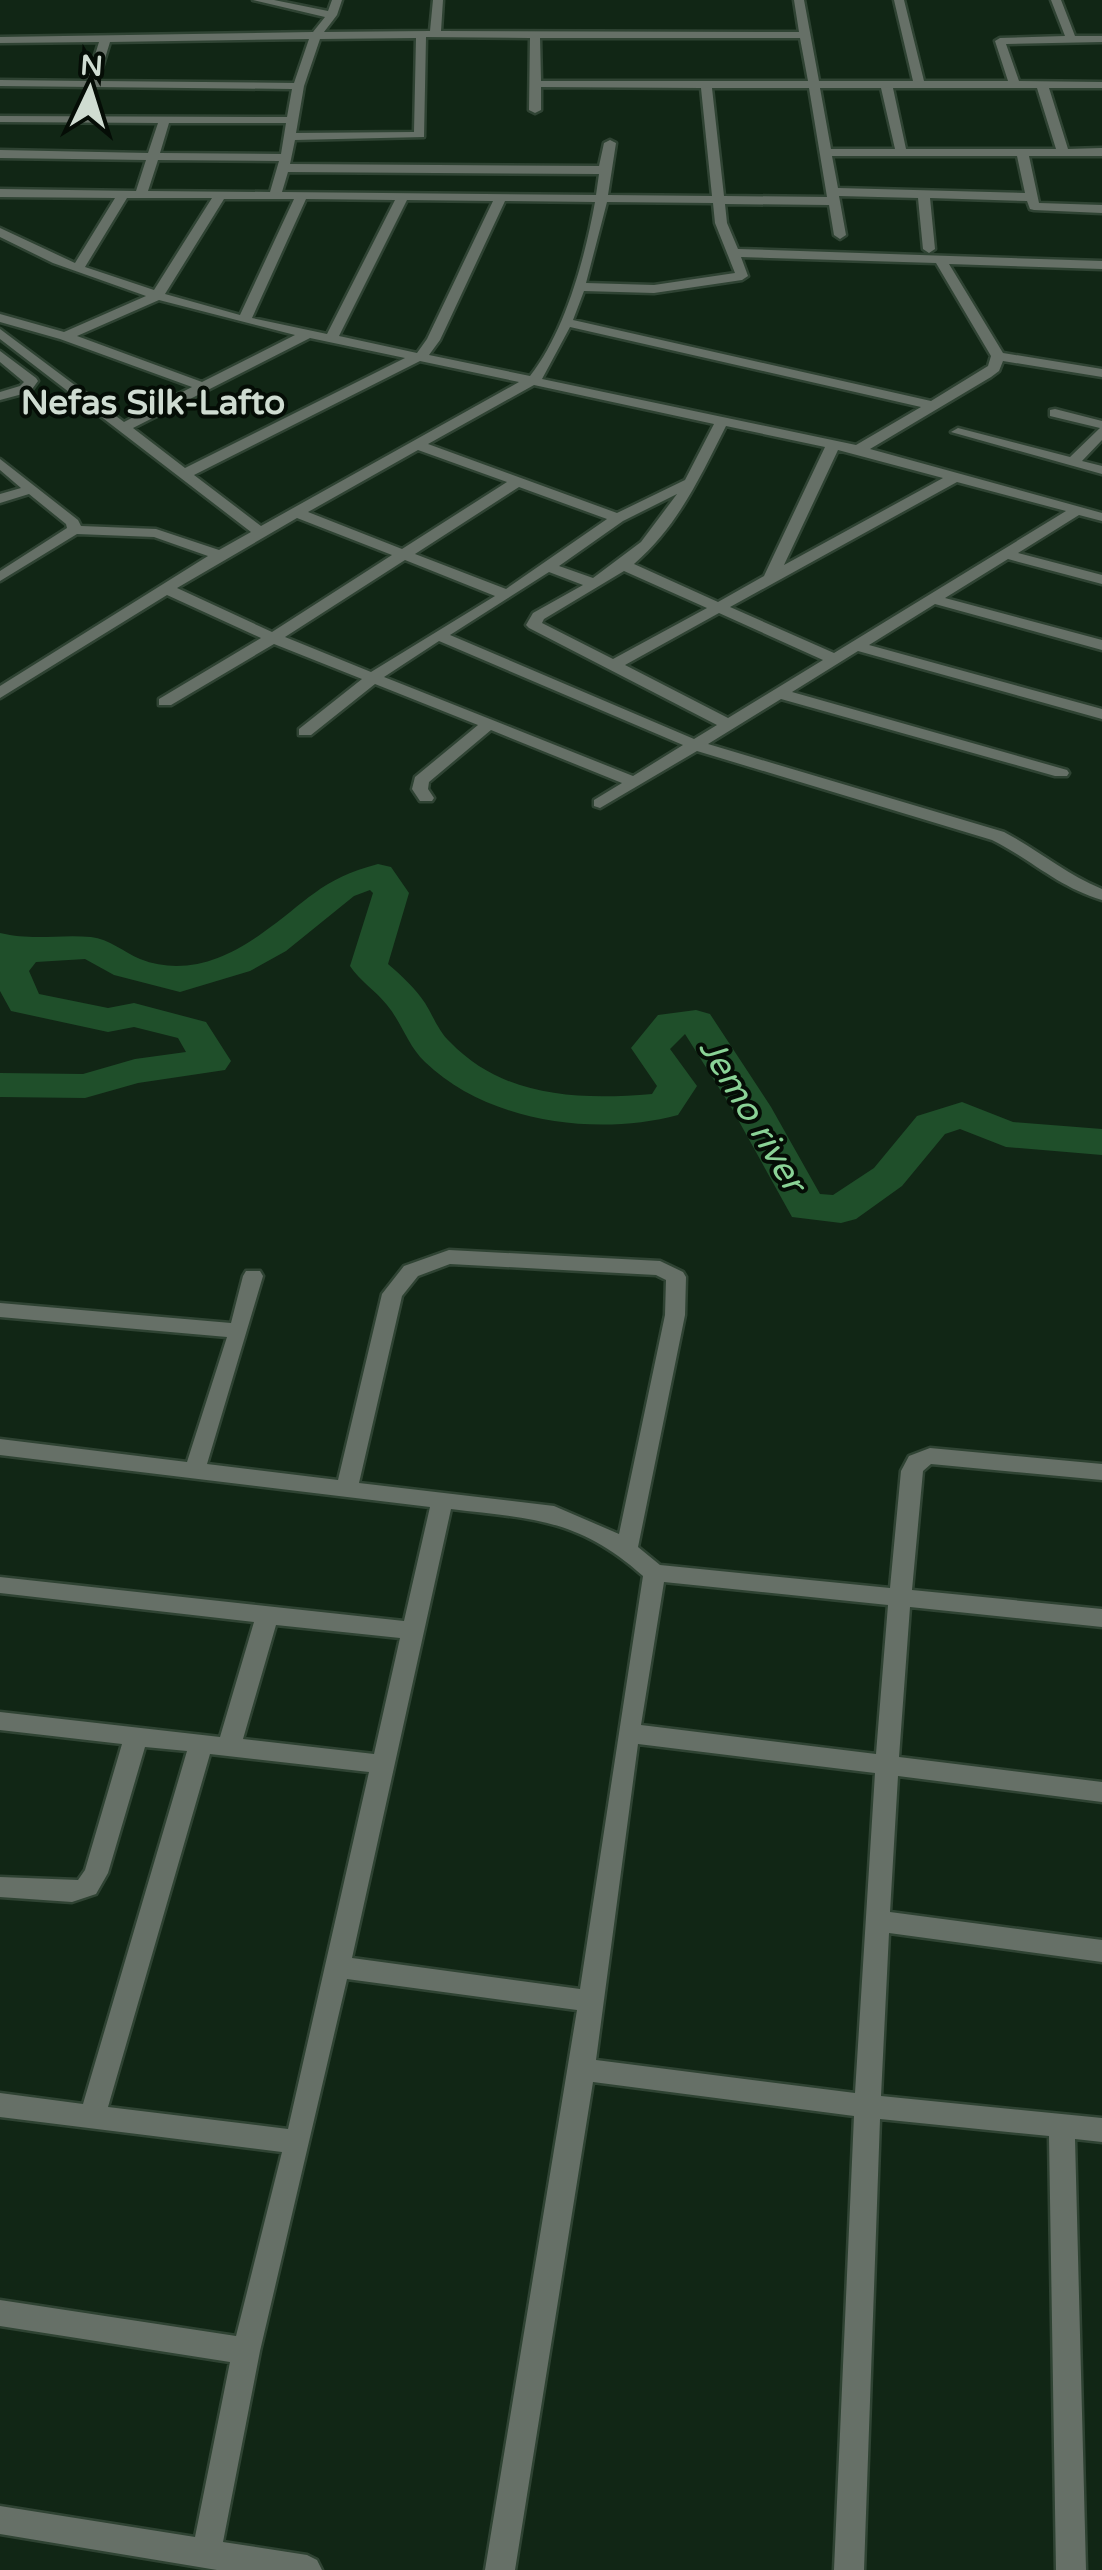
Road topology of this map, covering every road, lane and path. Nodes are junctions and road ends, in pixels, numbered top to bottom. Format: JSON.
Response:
{"nodes":[{"id":1,"x":258,"y":0,"type":"edge"},
{"id":2,"x":337,"y":0,"type":"edge"},
{"id":3,"x":438,"y":0,"type":"edge"},
{"id":4,"x":799,"y":0,"type":"edge"},
{"id":5,"x":900,"y":0,"type":"edge"},
{"id":6,"x":1056,"y":0,"type":"edge"},
{"id":7,"x":332,"y":15,"type":"junction"},
{"id":8,"x":428,"y":34,"type":"junction"},
{"id":9,"x":535,"y":34,"type":"junction"},
{"id":10,"x":803,"y":35,"type":"junction"},
{"id":11,"x":315,"y":36,"type":"junction"},
{"id":12,"x":105,"y":39,"type":"junction"},
{"id":13,"x":1071,"y":39,"type":"junction"},
{"id":14,"x":0,"y":40,"type":"edge"},
{"id":15,"x":1102,"y":40,"type":"edge"},
{"id":16,"x":706,"y":82,"type":"junction"},
{"id":17,"x":813,"y":82,"type":"junction"},
{"id":18,"x":0,"y":83,"type":"edge"},
{"id":19,"x":92,"y":83,"type":"junction"},
{"id":20,"x":919,"y":83,"type":"junction"},
{"id":21,"x":536,"y":84,"type":"junction"},
{"id":22,"x":886,"y":84,"type":"junction"},
{"id":23,"x":1014,"y":84,"type":"junction"},
{"id":24,"x":134,"y":85,"type":"junction"},
{"id":25,"x":1042,"y":85,"type":"junction"},
{"id":26,"x":1102,"y":85,"type":"edge"},
{"id":27,"x":298,"y":86,"type":"junction"},
{"id":28,"x":536,"y":110,"type":"dead end"},
{"id":29,"x":0,"y":119,"type":"edge"},
{"id":30,"x":122,"y":120,"type":"junction"},
{"id":31,"x":293,"y":120,"type":"junction"},
{"id":32,"x":164,"y":121,"type":"junction"},
{"id":33,"x":290,"y":137,"type":"junction"},
{"id":34,"x":610,"y":143,"type":"dead end"},
{"id":35,"x":901,"y":152,"type":"junction"},
{"id":36,"x":1022,"y":152,"type":"junction"},
{"id":37,"x":1064,"y":152,"type":"junction"},
{"id":38,"x":1102,"y":152,"type":"edge"},
{"id":39,"x":824,"y":153,"type":"junction"},
{"id":40,"x":0,"y":154,"type":"edge"},
{"id":41,"x":154,"y":156,"type":"junction"},
{"id":42,"x":285,"y":163,"type":"junction"},
{"id":43,"x":491,"y":169,"type":"junction"},
{"id":44,"x":602,"y":170,"type":"junction"},
{"id":45,"x":0,"y":193,"type":"edge"},
{"id":46,"x":123,"y":194,"type":"junction"},
{"id":47,"x":140,"y":195,"type":"junction"},
{"id":48,"x":924,"y":195,"type":"junction"},
{"id":49,"x":220,"y":196,"type":"junction"},
{"id":50,"x":275,"y":196,"type":"junction"},
{"id":51,"x":302,"y":196,"type":"junction"},
{"id":52,"x":403,"y":197,"type":"junction"},
{"id":53,"x":835,"y":197,"type":"junction"},
{"id":54,"x":1031,"y":197,"type":"junction"},
{"id":55,"x":494,"y":198,"type":"junction"},
{"id":56,"x":602,"y":199,"type":"junction"},
{"id":57,"x":720,"y":200,"type":"junction"},
{"id":58,"x":1102,"y":209,"type":"edge"},
{"id":59,"x":0,"y":232,"type":"edge"},
{"id":60,"x":840,"y":235,"type":"dead end"},
{"id":61,"x":735,"y":253,"type":"junction"},
{"id":62,"x":935,"y":254,"type":"junction"},
{"id":63,"x":1102,"y":266,"type":"edge"},
{"id":64,"x":80,"y":267,"type":"junction"},
{"id":65,"x":576,"y":287,"type":"junction"},
{"id":66,"x":158,"y":296,"type":"junction"},
{"id":67,"x":0,"y":318,"type":"edge"},
{"id":68,"x":244,"y":320,"type":"junction"},
{"id":69,"x":566,"y":322,"type":"junction"},
{"id":70,"x":0,"y":332,"type":"edge"},
{"id":71,"x":305,"y":335,"type":"junction"},
{"id":72,"x":65,"y":336,"type":"junction"},
{"id":73,"x":332,"y":339,"type":"junction"},
{"id":74,"x":0,"y":355,"type":"edge"},
{"id":75,"x":422,"y":355,"type":"junction"},
{"id":76,"x":998,"y":356,"type":"junction"},
{"id":77,"x":7,"y":369,"type":"edge"},
{"id":78,"x":1102,"y":374,"type":"edge"},
{"id":79,"x":534,"y":379,"type":"junction"},
{"id":80,"x":206,"y":388,"type":"junction"},
{"id":81,"x":0,"y":396,"type":"edge"},
{"id":82,"x":935,"y":406,"type":"junction"},
{"id":83,"x":1055,"y":413,"type":"dead end"},
{"id":84,"x":722,"y":421,"type":"junction"},
{"id":85,"x":122,"y":428,"type":"junction"},
{"id":86,"x":1102,"y":429,"type":"edge"},
{"id":87,"x":958,"y":432,"type":"dead end"},
{"id":88,"x":833,"y":445,"type":"junction"},
{"id":89,"x":420,"y":446,"type":"junction"},
{"id":90,"x":858,"y":450,"type":"junction"},
{"id":91,"x":1073,"y":462,"type":"junction"},
{"id":92,"x":0,"y":463,"type":"edge"},
{"id":93,"x":1102,"y":470,"type":"edge"},
{"id":94,"x":183,"y":475,"type":"junction"},
{"id":95,"x":957,"y":476,"type":"junction"},
{"id":96,"x":517,"y":482,"type":"junction"},
{"id":97,"x":689,"y":483,"type":"junction"},
{"id":98,"x":32,"y":489,"type":"junction"},
{"id":99,"x":0,"y":499,"type":"edge"},
{"id":100,"x":1078,"y":510,"type":"junction"},
{"id":101,"x":298,"y":513,"type":"junction"},
{"id":102,"x":1102,"y":516,"type":"edge"},
{"id":103,"x":618,"y":518,"type":"junction"},
{"id":104,"x":74,"y":530,"type":"junction"},
{"id":105,"x":260,"y":533,"type":"junction"},
{"id":106,"x":1005,"y":554,"type":"junction"},
{"id":107,"x":220,"y":555,"type":"junction"},
{"id":108,"x":404,"y":555,"type":"junction"},
{"id":109,"x":624,"y":565,"type":"junction"},
{"id":110,"x":549,"y":568,"type":"junction"},
{"id":111,"x":4,"y":570,"type":"edge"},
{"id":112,"x":770,"y":579,"type":"junction"},
{"id":113,"x":1102,"y":580,"type":"edge"},
{"id":114,"x":594,"y":584,"type":"junction"},
{"id":115,"x":166,"y":590,"type":"junction"},
{"id":116,"x":507,"y":595,"type":"junction"},
{"id":117,"x":932,"y":600,"type":"junction"},
{"id":118,"x":718,"y":608,"type":"junction"},
{"id":119,"x":438,"y":636,"type":"junction"},
{"id":120,"x":273,"y":638,"type":"junction"},
{"id":121,"x":1102,"y":645,"type":"edge"},
{"id":122,"x":856,"y":646,"type":"junction"},
{"id":123,"x":834,"y":659,"type":"junction"},
{"id":124,"x":612,"y":666,"type":"junction"},
{"id":125,"x":374,"y":678,"type":"junction"},
{"id":126,"x":0,"y":693,"type":"edge"},
{"id":127,"x":778,"y":693,"type":"junction"},
{"id":128,"x":165,"y":702,"type":"dead end"},
{"id":129,"x":1102,"y":714,"type":"edge"},
{"id":130,"x":490,"y":723,"type":"junction"},
{"id":131,"x":728,"y":724,"type":"junction"},
{"id":132,"x":305,"y":732,"type":"dead end"},
{"id":133,"x":695,"y":744,"type":"junction"},
{"id":134,"x":1061,"y":774,"type":"dead end"},
{"id":135,"x":634,"y":782,"type":"junction"},
{"id":136,"x":426,"y":798,"type":"dead end"},
{"id":137,"x":600,"y":803,"type":"dead end"},
{"id":138,"x":1102,"y":895,"type":"edge"},
{"id":139,"x":253,"y":1276,"type":"dead end"},
{"id":140,"x":0,"y":1310,"type":"edge"},
{"id":141,"x":240,"y":1331,"type":"junction"},
{"id":142,"x":0,"y":1447,"type":"edge"},
{"id":143,"x":195,"y":1469,"type":"junction"},
{"id":144,"x":1102,"y":1472,"type":"edge"},
{"id":145,"x":347,"y":1488,"type":"junction"},
{"id":146,"x":442,"y":1501,"type":"junction"},
{"id":147,"x":627,"y":1547,"type":"junction"},
{"id":148,"x":654,"y":1573,"type":"junction"},
{"id":149,"x":0,"y":1585,"type":"edge"},
{"id":150,"x":899,"y":1598,"type":"junction"},
{"id":151,"x":267,"y":1615,"type":"junction"},
{"id":152,"x":1102,"y":1618,"type":"edge"},
{"id":153,"x":412,"y":1631,"type":"junction"},
{"id":154,"x":0,"y":1721,"type":"edge"},
{"id":155,"x":628,"y":1733,"type":"junction"},
{"id":156,"x":136,"y":1736,"type":"junction"},
{"id":157,"x":201,"y":1744,"type":"junction"},
{"id":158,"x":230,"y":1746,"type":"junction"},
{"id":159,"x":382,"y":1764,"type":"junction"},
{"id":160,"x":890,"y":1764,"type":"junction"},
{"id":161,"x":1102,"y":1792,"type":"edge"},
{"id":162,"x":0,"y":1887,"type":"edge"},
{"id":163,"x":879,"y":1921,"type":"junction"},
{"id":164,"x":1102,"y":1950,"type":"edge"},
{"id":165,"x":336,"y":1967,"type":"junction"},
{"id":166,"x":591,"y":2001,"type":"junction"},
{"id":167,"x":582,"y":2069,"type":"junction"},
{"id":168,"x":0,"y":2105,"type":"edge"},
{"id":169,"x":866,"y":2106,"type":"junction"},
{"id":170,"x":92,"y":2116,"type":"junction"},
{"id":171,"x":1062,"y":2126,"type":"junction"},
{"id":172,"x":1102,"y":2130,"type":"edge"},
{"id":173,"x":298,"y":2142,"type":"junction"},
{"id":174,"x":0,"y":2313,"type":"edge"},
{"id":175,"x":246,"y":2351,"type":"junction"},
{"id":176,"x":0,"y":2520,"type":"edge"},
{"id":177,"x":206,"y":2554,"type":"junction"},
{"id":178,"x":307,"y":2570,"type":"edge"},
{"id":179,"x":500,"y":2570,"type":"edge"},
{"id":180,"x":849,"y":2570,"type":"edge"},
{"id":181,"x":1071,"y":2570,"type":"edge"}],
"edges":[{"from":1,"to":7,"type":"street"},
{"from":2,"to":7,"type":"street"},
{"from":3,"to":8,"type":"street"},
{"from":4,"to":10,"type":"street"},
{"from":5,"to":20,"type":"street"},
{"from":6,"to":13,"type":"street"},
{"from":7,"to":11,"type":"street"},
{"from":8,"to":9,"type":"street"},
{"from":8,"to":11,"type":"street"},
{"from":8,"to":33,"type":"street"},
{"from":9,"to":10,"type":"street"},
{"from":9,"to":21,"type":"street"},
{"from":10,"to":17,"type":"street"},
{"from":11,"to":12,"type":"street"},
{"from":11,"to":27,"type":"street"},
{"from":12,"to":14,"type":"street"},
{"from":12,"to":19,"type":"street"},
{"from":13,"to":15,"type":"street"},
{"from":13,"to":23,"type":"street"},
{"from":16,"to":17,"type":"street"},
{"from":16,"to":21,"type":"street"},
{"from":16,"to":57,"type":"street"},
{"from":17,"to":22,"type":"street"},
{"from":17,"to":39,"type":"street"},
{"from":18,"to":19,"type":"street"},
{"from":19,"to":24,"type":"street"},
{"from":20,"to":22,"type":"street"},
{"from":20,"to":23,"type":"street"},
{"from":21,"to":28,"type":"street"},
{"from":22,"to":35,"type":"street"},
{"from":23,"to":25,"type":"street"},
{"from":24,"to":27,"type":"street"},
{"from":24,"to":30,"type":"street"},
{"from":25,"to":26,"type":"street"},
{"from":25,"to":37,"type":"street"},
{"from":27,"to":31,"type":"street"},
{"from":29,"to":30,"type":"street"},
{"from":30,"to":32,"type":"street"},
{"from":31,"to":32,"type":"street"},
{"from":31,"to":33,"type":"street"},
{"from":32,"to":41,"type":"street"},
{"from":33,"to":42,"type":"street"},
{"from":34,"to":44,"type":"street"},
{"from":35,"to":36,"type":"street"},
{"from":35,"to":39,"type":"street"},
{"from":36,"to":37,"type":"street"},
{"from":36,"to":54,"type":"street"},
{"from":37,"to":38,"type":"street"},
{"from":39,"to":53,"type":"street"},
{"from":40,"to":41,"type":"street"},
{"from":41,"to":42,"type":"street"},
{"from":41,"to":47,"type":"street"},
{"from":42,"to":43,"type":"street"},
{"from":42,"to":50,"type":"street"},
{"from":43,"to":44,"type":"street"},
{"from":43,"to":55,"type":"street"},
{"from":44,"to":56,"type":"street"},
{"from":45,"to":46,"type":"street"},
{"from":46,"to":47,"type":"street"},
{"from":46,"to":64,"type":"street"},
{"from":47,"to":49,"type":"street"},
{"from":48,"to":53,"type":"street"},
{"from":48,"to":54,"type":"street"},
{"from":48,"to":62,"type":"street"},
{"from":49,"to":50,"type":"street"},
{"from":49,"to":66,"type":"street"},
{"from":50,"to":51,"type":"street"},
{"from":51,"to":52,"type":"street"},
{"from":51,"to":68,"type":"street"},
{"from":52,"to":55,"type":"street"},
{"from":52,"to":73,"type":"street"},
{"from":53,"to":57,"type":"street"},
{"from":53,"to":60,"type":"street"},
{"from":54,"to":58,"type":"street"},
{"from":55,"to":56,"type":"street"},
{"from":55,"to":75,"type":"street"},
{"from":56,"to":57,"type":"street"},
{"from":56,"to":65,"type":"street"},
{"from":57,"to":61,"type":"street"},
{"from":59,"to":64,"type":"street"},
{"from":61,"to":62,"type":"street"},
{"from":61,"to":65,"type":"street"},
{"from":62,"to":63,"type":"street"},
{"from":62,"to":76,"type":"street"},
{"from":64,"to":66,"type":"street"},
{"from":65,"to":69,"type":"street"},
{"from":66,"to":68,"type":"street"},
{"from":66,"to":72,"type":"street"},
{"from":67,"to":72,"type":"street"},
{"from":68,"to":71,"type":"street"},
{"from":69,"to":79,"type":"street"},
{"from":69,"to":82,"type":"street"},
{"from":70,"to":85,"type":"street"},
{"from":71,"to":73,"type":"street"},
{"from":71,"to":80,"type":"street"},
{"from":72,"to":80,"type":"street"},
{"from":73,"to":75,"type":"street"},
{"from":74,"to":77,"type":"street"},
{"from":75,"to":79,"type":"street"},
{"from":75,"to":94,"type":"street"},
{"from":76,"to":78,"type":"street"},
{"from":76,"to":82,"type":"street"},
{"from":77,"to":81,"type":"street"},
{"from":79,"to":84,"type":"street"},
{"from":79,"to":89,"type":"street"},
{"from":80,"to":85,"type":"street"},
{"from":82,"to":90,"type":"street"},
{"from":83,"to":86,"type":"street"},
{"from":84,"to":88,"type":"street"},
{"from":84,"to":97,"type":"street"},
{"from":85,"to":94,"type":"street"},
{"from":86,"to":91,"type":"street"},
{"from":87,"to":91,"type":"street"},
{"from":88,"to":90,"type":"street"},
{"from":88,"to":112,"type":"street"},
{"from":89,"to":96,"type":"street"},
{"from":89,"to":101,"type":"street"},
{"from":90,"to":95,"type":"street"},
{"from":91,"to":93,"type":"street"},
{"from":92,"to":98,"type":"street"},
{"from":94,"to":105,"type":"street"},
{"from":95,"to":100,"type":"street"},
{"from":95,"to":112,"type":"street"},
{"from":96,"to":103,"type":"street"},
{"from":96,"to":108,"type":"street"},
{"from":97,"to":103,"type":"street"},
{"from":97,"to":109,"type":"street"},
{"from":98,"to":99,"type":"street"},
{"from":98,"to":104,"type":"street"},
{"from":100,"to":102,"type":"street"},
{"from":100,"to":106,"type":"street"},
{"from":101,"to":105,"type":"street"},
{"from":101,"to":108,"type":"street"},
{"from":103,"to":110,"type":"street"},
{"from":104,"to":107,"type":"street"},
{"from":104,"to":111,"type":"street"},
{"from":105,"to":107,"type":"street"},
{"from":106,"to":113,"type":"street"},
{"from":106,"to":117,"type":"street"},
{"from":107,"to":115,"type":"street"},
{"from":108,"to":116,"type":"street"},
{"from":108,"to":120,"type":"street"},
{"from":109,"to":114,"type":"street"},
{"from":109,"to":118,"type":"street"},
{"from":110,"to":114,"type":"street"},
{"from":110,"to":116,"type":"street"},
{"from":112,"to":118,"type":"street"},
{"from":114,"to":124,"type":"street"},
{"from":115,"to":120,"type":"street"},
{"from":115,"to":126,"type":"street"},
{"from":116,"to":119,"type":"street"},
{"from":117,"to":121,"type":"street"},
{"from":117,"to":122,"type":"street"},
{"from":118,"to":123,"type":"street"},
{"from":118,"to":124,"type":"street"},
{"from":119,"to":125,"type":"street"},
{"from":119,"to":133,"type":"street"},
{"from":120,"to":125,"type":"street"},
{"from":120,"to":128,"type":"street"},
{"from":122,"to":123,"type":"street"},
{"from":122,"to":129,"type":"street"},
{"from":123,"to":127,"type":"street"},
{"from":124,"to":131,"type":"street"},
{"from":125,"to":130,"type":"street"},
{"from":125,"to":132,"type":"street"},
{"from":127,"to":131,"type":"street"},
{"from":127,"to":134,"type":"street"},
{"from":130,"to":135,"type":"street"},
{"from":130,"to":136,"type":"street"},
{"from":131,"to":133,"type":"street"},
{"from":133,"to":135,"type":"street"},
{"from":133,"to":138,"type":"street"},
{"from":135,"to":137,"type":"street"},
{"from":139,"to":141,"type":"street"},
{"from":140,"to":141,"type":"street"},
{"from":141,"to":143,"type":"street"},
{"from":142,"to":143,"type":"street"},
{"from":143,"to":145,"type":"street"},
{"from":144,"to":150,"type":"street"},
{"from":145,"to":146,"type":"street"},
{"from":145,"to":147,"type":"street"},
{"from":146,"to":147,"type":"street"},
{"from":146,"to":153,"type":"street"},
{"from":147,"to":148,"type":"street"},
{"from":148,"to":150,"type":"street"},
{"from":148,"to":155,"type":"street"},
{"from":149,"to":151,"type":"street"},
{"from":150,"to":152,"type":"street"},
{"from":150,"to":160,"type":"street"},
{"from":151,"to":153,"type":"street"},
{"from":151,"to":158,"type":"street"},
{"from":153,"to":159,"type":"street"},
{"from":154,"to":156,"type":"street"},
{"from":155,"to":160,"type":"street"},
{"from":155,"to":166,"type":"street"},
{"from":156,"to":157,"type":"street"},
{"from":156,"to":162,"type":"street"},
{"from":157,"to":158,"type":"street"},
{"from":157,"to":170,"type":"street"},
{"from":158,"to":159,"type":"street"},
{"from":159,"to":165,"type":"street"},
{"from":160,"to":161,"type":"street"},
{"from":160,"to":163,"type":"street"},
{"from":163,"to":164,"type":"street"},
{"from":163,"to":169,"type":"street"},
{"from":165,"to":166,"type":"street"},
{"from":165,"to":173,"type":"street"},
{"from":166,"to":167,"type":"street"},
{"from":167,"to":169,"type":"street"},
{"from":167,"to":179,"type":"street"},
{"from":168,"to":170,"type":"street"},
{"from":169,"to":171,"type":"street"},
{"from":169,"to":180,"type":"street"},
{"from":170,"to":173,"type":"street"},
{"from":171,"to":172,"type":"street"},
{"from":171,"to":181,"type":"street"},
{"from":173,"to":175,"type":"street"},
{"from":174,"to":175,"type":"street"},
{"from":175,"to":177,"type":"street"},
{"from":176,"to":177,"type":"street"},
{"from":177,"to":178,"type":"street"}]}
